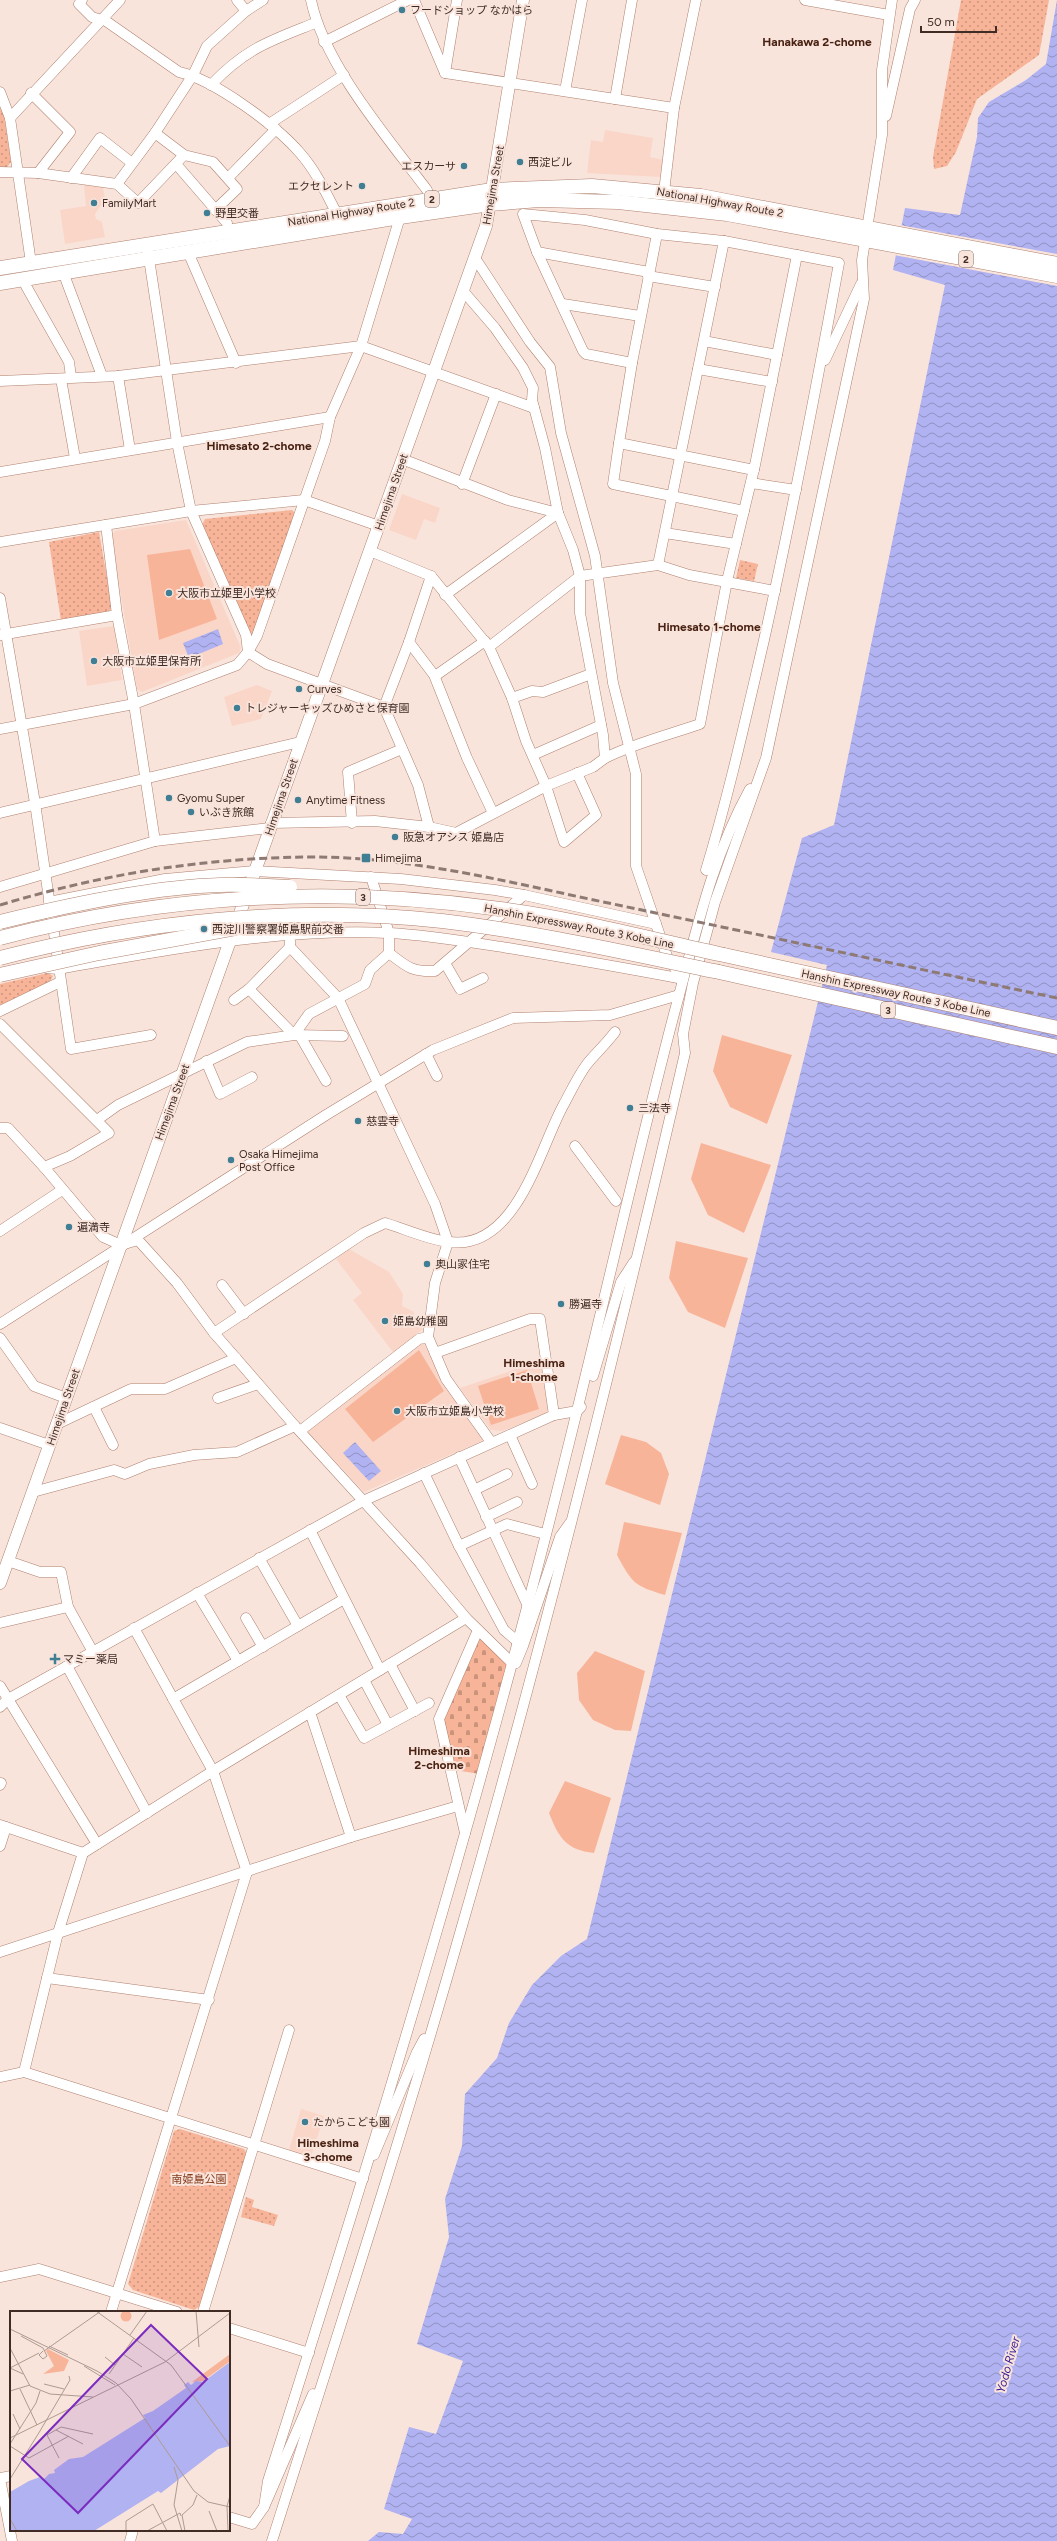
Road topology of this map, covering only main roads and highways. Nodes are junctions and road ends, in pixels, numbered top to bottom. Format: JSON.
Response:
{"nodes":[{"id":1,"x":523,"y":0,"type":"edge"},
{"id":2,"x":491,"y":197,"type":"junction"},
{"id":3,"x":871,"y":235,"type":"junction"},
{"id":4,"x":148,"y":252,"type":"junction"},
{"id":5,"x":1057,"y":264,"type":"edge"},
{"id":6,"x":0,"y":268,"type":"edge"},
{"id":7,"x":1057,"y":276,"type":"edge"},
{"id":8,"x":0,"y":283,"type":"edge"},
{"id":9,"x":502,"y":909,"type":"junction"},
{"id":10,"x":332,"y":916,"type":"junction"},
{"id":11,"x":0,"y":922,"type":"edge"},
{"id":12,"x":0,"y":938,"type":"edge"},
{"id":13,"x":0,"y":958,"type":"edge"},
{"id":14,"x":0,"y":975,"type":"edge"},
{"id":15,"x":1057,"y":1028,"type":"edge"},
{"id":16,"x":1057,"y":1047,"type":"edge"},
{"id":17,"x":4,"y":1566,"type":"edge"},
{"id":18,"x":0,"y":1583,"type":"edge"}],
"edges":[{"from":1,"to":2,"type":"main road","name":"Himejima Street"},
{"from":2,"to":3,"type":"highway","name":"National Highway Route 2","number":"2"},
{"from":2,"to":3,"type":"highway","name":"National Highway Route 2","number":"2"},
{"from":2,"to":4,"type":"highway","name":"National Highway Route 2","number":"2"},
{"from":2,"to":4,"type":"highway","name":"National Highway Route 2","number":"2"},
{"from":2,"to":17,"type":"main road","name":"Himejima Street"},
{"from":3,"to":5,"type":"highway","name":"National Highway Route 2","number":"2"},
{"from":3,"to":7,"type":"highway","name":"National Highway Route 2","number":"2"},
{"from":4,"to":6,"type":"highway","name":"National Highway Route 2","number":"2"},
{"from":4,"to":8,"type":"highway","name":"National Highway Route 2","number":"2"},
{"from":9,"to":11,"type":"highway","number":"3","bridge":true},
{"from":9,"to":12,"type":"highway","name":"Hanshin Expressway Route 3 Kobe Line","number":"3","bridge":true},
{"from":9,"to":15,"type":"highway","name":"Hanshin Expressway Route 3 Kobe Line","number":"3","bridge":true},
{"from":10,"to":13,"type":"highway","name":"Hanshin Expressway Route 3 Kobe Line","number":"3","bridge":true},
{"from":10,"to":14,"type":"highway","number":"3","bridge":true},
{"from":10,"to":16,"type":"highway","name":"Hanshin Expressway Route 3 Kobe Line","number":"3","bridge":true},
{"from":17,"to":18,"type":"main road","name":"Himejima Street"}]}
